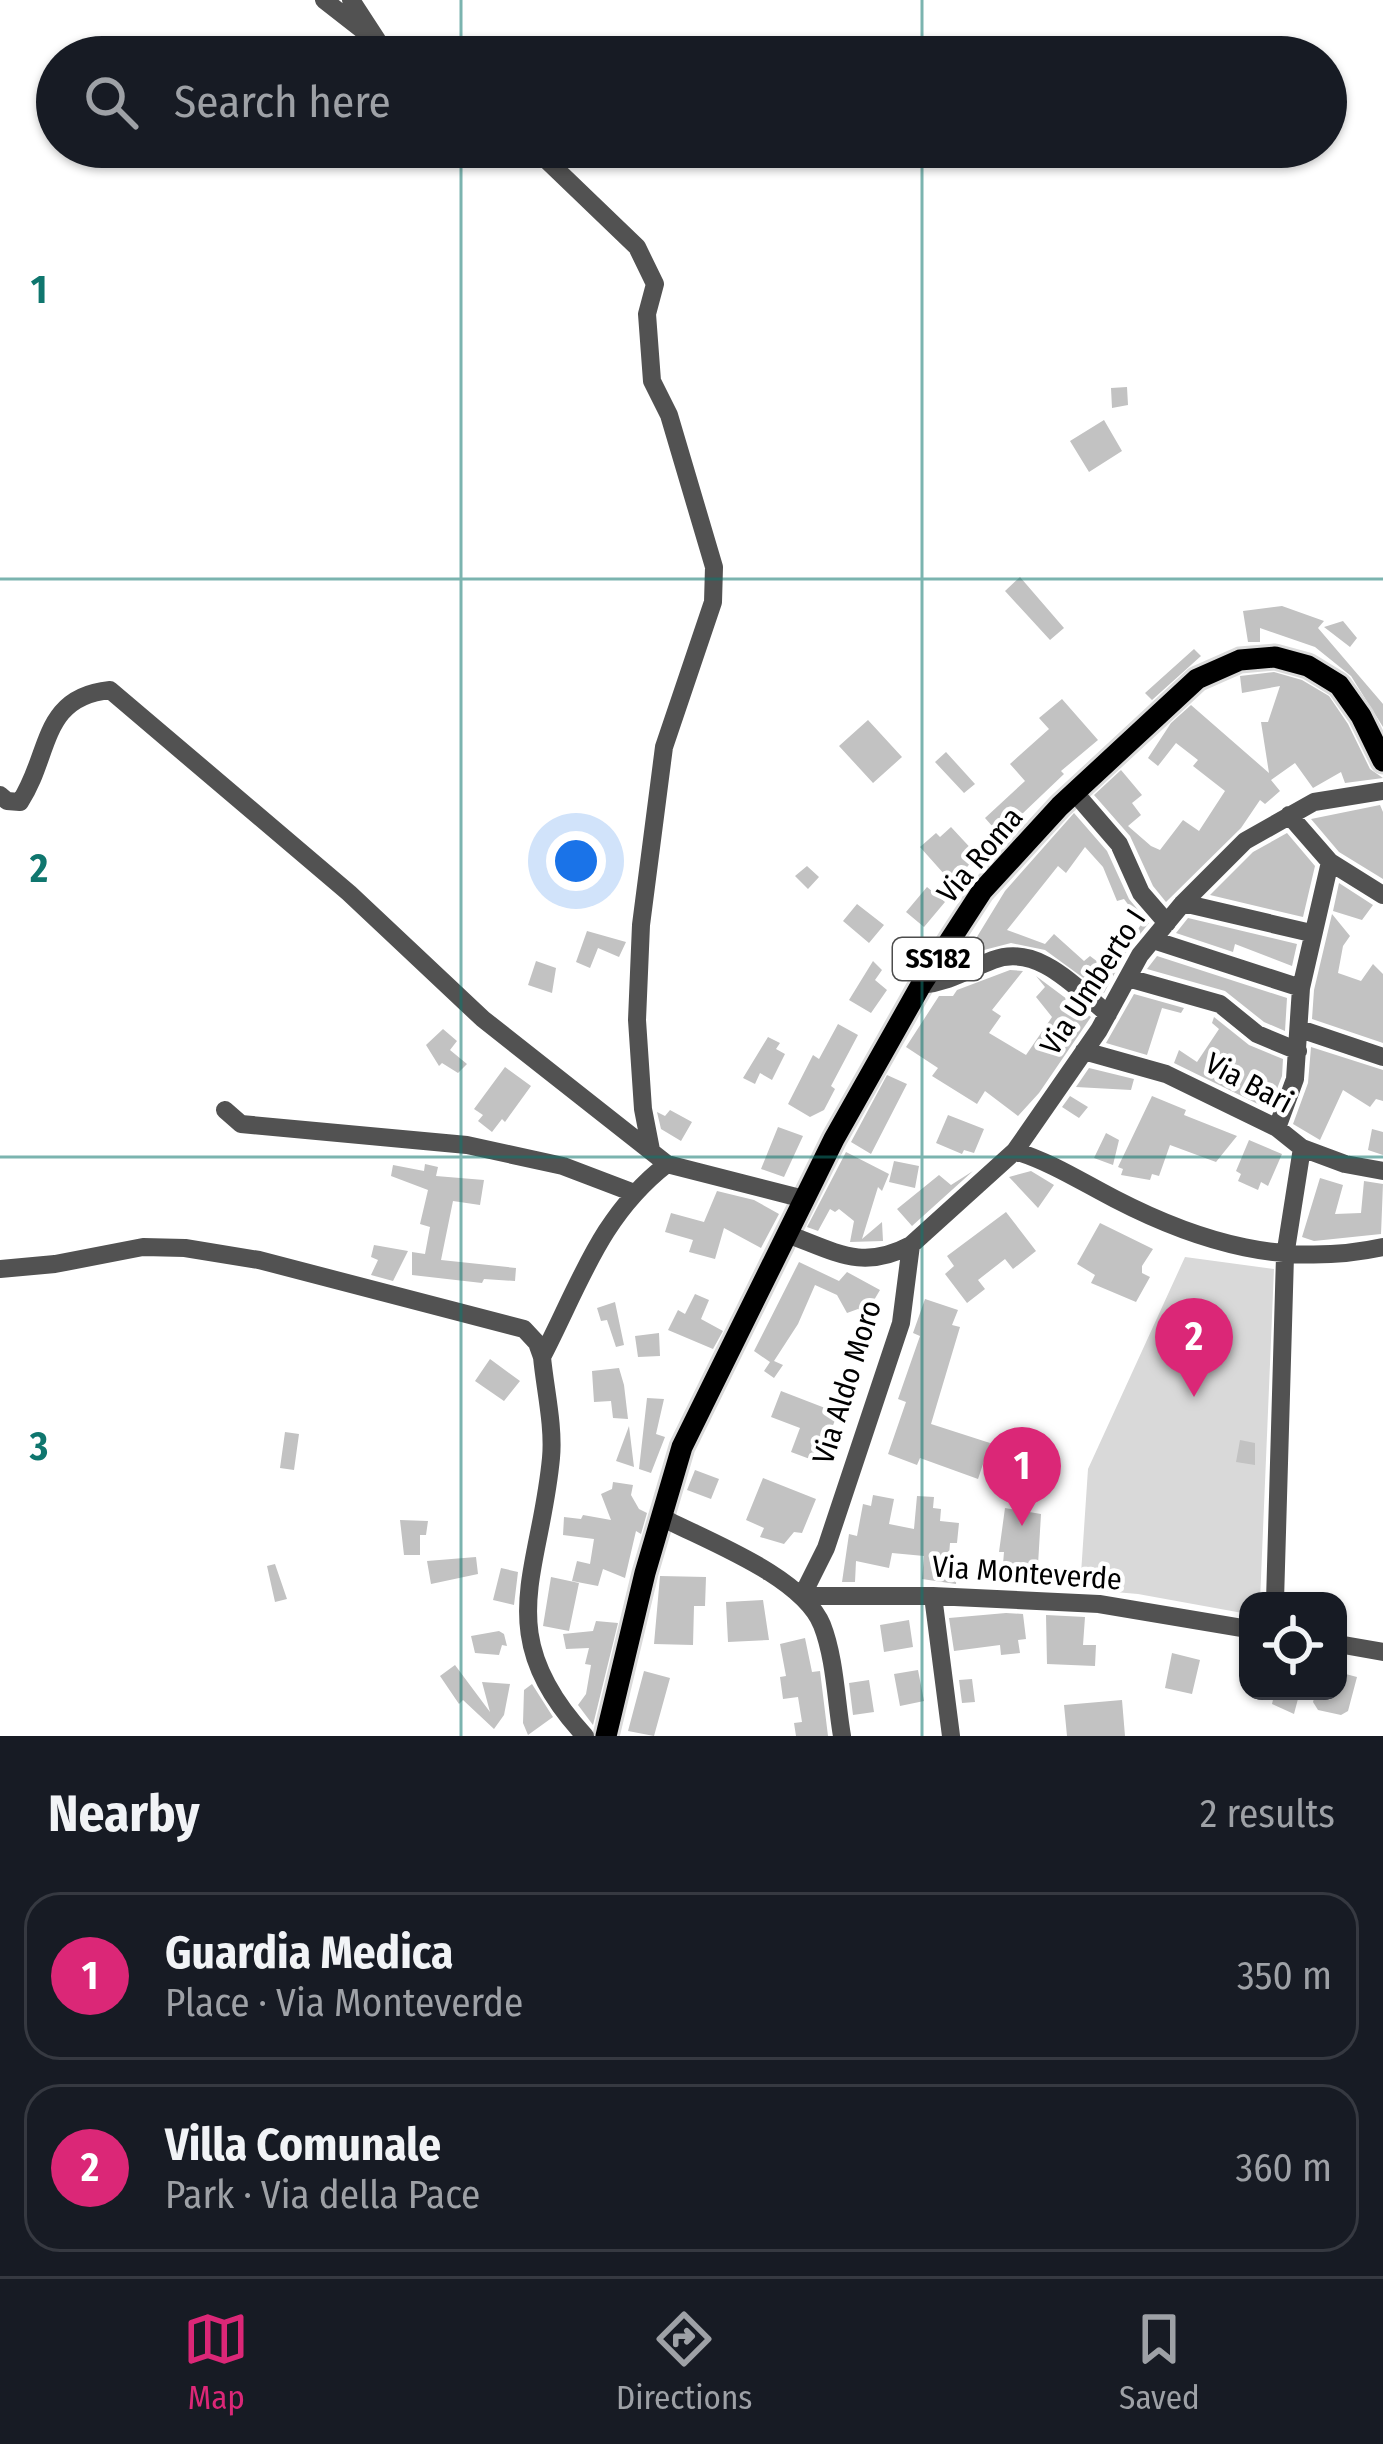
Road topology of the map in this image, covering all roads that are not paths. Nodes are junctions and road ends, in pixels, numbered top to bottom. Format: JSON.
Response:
{"nodes":[{"id":1,"x":324,"y":0,"type":"edge"},
{"id":2,"x":351,"y":0,"type":"edge"},
{"id":3,"x":369,"y":36,"type":"edge"},
{"id":4,"x":374,"y":36,"type":"edge"},
{"id":5,"x":555,"y":168,"type":"edge"},
{"id":6,"x":1383,"y":761,"type":"edge"},
{"id":7,"x":1383,"y":791,"type":"edge"},
{"id":8,"x":1075,"y":793,"type":"junction"},
{"id":9,"x":0,"y":795,"type":"edge"},
{"id":10,"x":1289,"y":814,"type":"junction"},
{"id":11,"x":1330,"y":862,"type":"junction"},
{"id":12,"x":1383,"y":895,"type":"edge"},
{"id":13,"x":1183,"y":903,"type":"junction"},
{"id":14,"x":1167,"y":923,"type":"junction"},
{"id":15,"x":1311,"y":933,"type":"junction"},
{"id":16,"x":1154,"y":940,"type":"junction"},
{"id":17,"x":1128,"y":978,"type":"junction"},
{"id":18,"x":921,"y":985,"type":"junction"},
{"id":19,"x":1301,"y":988,"type":"junction"},
{"id":20,"x":1108,"y":1013,"type":"junction"},
{"id":21,"x":1300,"y":1029,"type":"junction"},
{"id":22,"x":1084,"y":1051,"type":"junction"},
{"id":23,"x":1298,"y":1051,"type":"junction"},
{"id":24,"x":1383,"y":1058,"type":"edge"},
{"id":25,"x":225,"y":1110,"type":"dead end"},
{"id":26,"x":1277,"y":1128,"type":"junction"},
{"id":27,"x":1302,"y":1148,"type":"junction"},
{"id":28,"x":651,"y":1150,"type":"junction"},
{"id":29,"x":1015,"y":1151,"type":"junction"},
{"id":30,"x":668,"y":1164,"type":"junction"},
{"id":31,"x":1383,"y":1171,"type":"edge"},
{"id":32,"x":634,"y":1192,"type":"junction"},
{"id":33,"x":804,"y":1199,"type":"junction"},
{"id":34,"x":787,"y":1234,"type":"junction"},
{"id":35,"x":911,"y":1245,"type":"junction"},
{"id":36,"x":1383,"y":1247,"type":"edge"},
{"id":37,"x":1285,"y":1256,"type":"junction"},
{"id":38,"x":0,"y":1269,"type":"edge"},
{"id":39,"x":542,"y":1357,"type":"junction"},
{"id":40,"x":661,"y":1517,"type":"junction"},
{"id":41,"x":1275,"y":1592,"type":"edge"},
{"id":42,"x":802,"y":1596,"type":"junction"},
{"id":43,"x":933,"y":1596,"type":"junction"},
{"id":44,"x":1239,"y":1627,"type":"edge"},
{"id":45,"x":1347,"y":1646,"type":"edge"},
{"id":46,"x":1383,"y":1652,"type":"edge"},
{"id":47,"x":584,"y":1736,"type":"edge"},
{"id":48,"x":606,"y":1736,"type":"edge"},
{"id":49,"x":842,"y":1736,"type":"edge"},
{"id":50,"x":951,"y":1736,"type":"edge"}],
"edges":[{"from":1,"to":3,"type":"street"},
{"from":2,"to":4,"type":"street"},
{"from":5,"to":28,"type":"street"},
{"from":6,"to":8,"type":"main road","name":"Via Roma","number":"SS182"},
{"from":7,"to":10,"type":"street","name":"Via Umberto I"},
{"from":8,"to":14,"type":"street"},
{"from":8,"to":18,"type":"main road","name":"Via Roma","number":"SS182"},
{"from":9,"to":28,"type":"street"},
{"from":10,"to":11,"type":"street"},
{"from":10,"to":13,"type":"street","name":"Via Umberto I"},
{"from":11,"to":12,"type":"street"},
{"from":11,"to":15,"type":"street"},
{"from":13,"to":14,"type":"street","name":"Via Umberto I"},
{"from":13,"to":15,"type":"street"},
{"from":14,"to":16,"type":"street","name":"Via Umberto I"},
{"from":15,"to":19,"type":"street"},
{"from":16,"to":17,"type":"street","name":"Via Umberto I"},
{"from":16,"to":19,"type":"street"},
{"from":17,"to":20,"type":"street","name":"Via Umberto I"},
{"from":17,"to":23,"type":"street"},
{"from":18,"to":20,"type":"street"},
{"from":18,"to":33,"type":"main road","name":"Via Roma","number":"SS182"},
{"from":19,"to":21,"type":"street"},
{"from":20,"to":22,"type":"street","name":"Via Umberto I"},
{"from":21,"to":23,"type":"street"},
{"from":21,"to":24,"type":"street"},
{"from":22,"to":26,"type":"street","name":"Via Bari"},
{"from":22,"to":29,"type":"street","name":"Via Umberto I"},
{"from":23,"to":26,"type":"street"},
{"from":25,"to":32,"type":"street"},
{"from":26,"to":27,"type":"street","name":"Via Bari"},
{"from":27,"to":31,"type":"street","name":"Via Bari"},
{"from":27,"to":37,"type":"street"},
{"from":28,"to":30,"type":"street"},
{"from":29,"to":35,"type":"street"},
{"from":29,"to":37,"type":"street"},
{"from":30,"to":32,"type":"street"},
{"from":30,"to":33,"type":"street"},
{"from":32,"to":39,"type":"street"},
{"from":33,"to":34,"type":"main road","name":"Via Roma","number":"SS182"},
{"from":34,"to":35,"type":"street"},
{"from":34,"to":40,"type":"main road","name":"Via Roma","number":"SS182"},
{"from":35,"to":42,"type":"street","name":"Via Aldo Moro"},
{"from":36,"to":37,"type":"street"},
{"from":37,"to":41,"type":"street"},
{"from":38,"to":39,"type":"street"},
{"from":39,"to":47,"type":"street"},
{"from":40,"to":42,"type":"street"},
{"from":40,"to":48,"type":"main road","number":"SS182"},
{"from":42,"to":43,"type":"street","name":"Via Monteverde"},
{"from":42,"to":49,"type":"street"},
{"from":43,"to":44,"type":"street","name":"Via Monteverde"},
{"from":43,"to":50,"type":"street"},
{"from":45,"to":46,"type":"street"}]}
